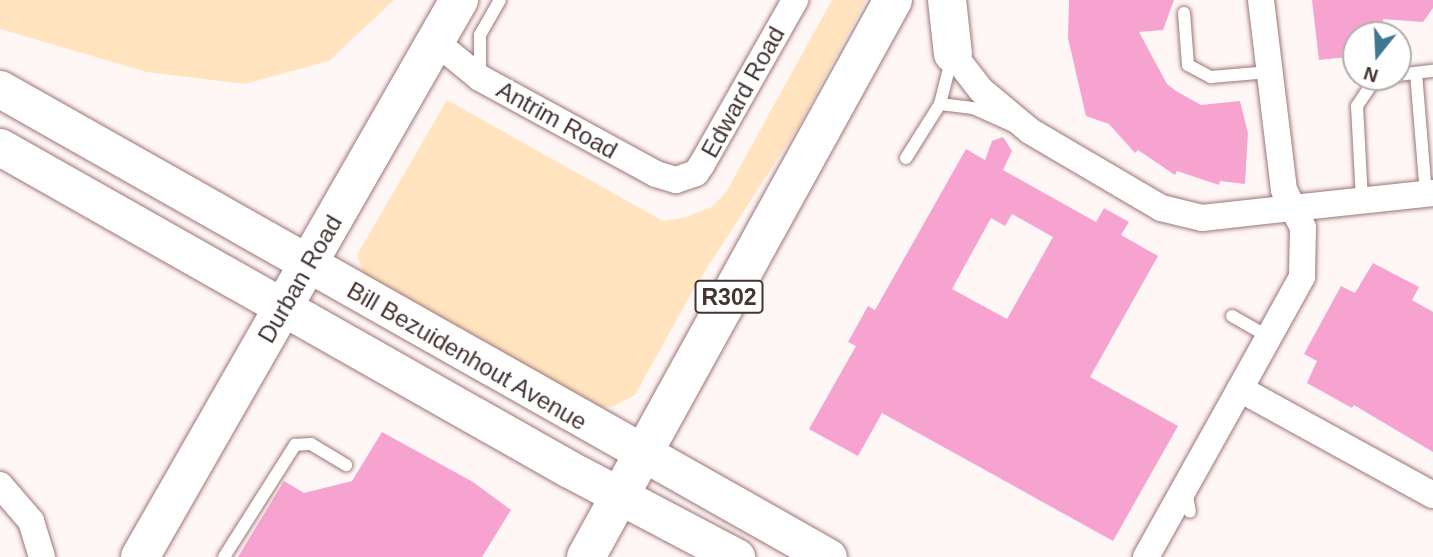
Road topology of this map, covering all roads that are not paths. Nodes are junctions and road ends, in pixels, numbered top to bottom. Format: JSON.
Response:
{"nodes":[{"id":1,"x":459,"y":0,"type":"edge"},
{"id":2,"x":500,"y":0,"type":"edge"},
{"id":3,"x":795,"y":0,"type":"edge"},
{"id":4,"x":893,"y":0,"type":"edge"},
{"id":5,"x":947,"y":0,"type":"edge"},
{"id":6,"x":1261,"y":0,"type":"edge"},
{"id":7,"x":1184,"y":13,"type":"dead end"},
{"id":8,"x":436,"y":42,"type":"junction"},
{"id":9,"x":953,"y":54,"type":"junction"},
{"id":10,"x":1433,"y":71,"type":"edge"},
{"id":11,"x":1269,"y":72,"type":"junction"},
{"id":12,"x":1412,"y":73,"type":"edge"},
{"id":13,"x":1416,"y":73,"type":"junction"},
{"id":14,"x":480,"y":78,"type":"junction"},
{"id":15,"x":0,"y":89,"type":"edge"},
{"id":16,"x":1367,"y":91,"type":"edge"},
{"id":17,"x":940,"y":104,"type":"junction"},
{"id":18,"x":1030,"y":131,"type":"junction"},
{"id":19,"x":0,"y":146,"type":"edge"},
{"id":20,"x":906,"y":158,"type":"dead end"},
{"id":21,"x":686,"y":178,"type":"joint"},
{"id":22,"x":1429,"y":194,"type":"edge"},
{"id":23,"x":1362,"y":201,"type":"junction"},
{"id":24,"x":1293,"y":208,"type":"junction"},
{"id":25,"x":308,"y":265,"type":"junction"},
{"id":26,"x":283,"y":308,"type":"junction"},
{"id":27,"x":1231,"y":316,"type":"dead end"},
{"id":28,"x":1270,"y":338,"type":"junction"},
{"id":29,"x":1240,"y":389,"type":"junction"},
{"id":30,"x":642,"y":456,"type":"junction"},
{"id":31,"x":346,"y":465,"type":"dead end"},
{"id":32,"x":0,"y":485,"type":"edge"},
{"id":33,"x":1433,"y":495,"type":"edge"},
{"id":34,"x":619,"y":496,"type":"junction"},
{"id":35,"x":42,"y":557,"type":"edge"},
{"id":36,"x":140,"y":557,"type":"edge"},
{"id":37,"x":224,"y":557,"type":"edge"},
{"id":38,"x":586,"y":557,"type":"edge"},
{"id":39,"x":736,"y":557,"type":"edge"},
{"id":40,"x":828,"y":557,"type":"edge"},
{"id":41,"x":1146,"y":557,"type":"edge"}],
"edges":[{"from":1,"to":8,"type":"main road","name":"Durban Road"},
{"from":2,"to":14,"type":"lane"},
{"from":3,"to":21,"type":"street","name":"Edward Road"},
{"from":4,"to":30,"type":"main road","number":"R302"},
{"from":5,"to":9,"type":"main road"},
{"from":6,"to":11,"type":"street"},
{"from":7,"to":11,"type":"lane"},
{"from":8,"to":14,"type":"street","name":"Antrim Road"},
{"from":8,"to":25,"type":"main road","name":"Durban Road"},
{"from":9,"to":17,"type":"lane"},
{"from":9,"to":18,"type":"street"},
{"from":10,"to":13,"type":"lane"},
{"from":11,"to":24,"type":"street"},
{"from":12,"to":13,"type":"lane"},
{"from":13,"to":22,"type":"lane"},
{"from":14,"to":21,"type":"street","name":"Antrim Road"},
{"from":15,"to":25,"type":"main road","name":"Bill Bezuidenhout Avenue"},
{"from":16,"to":23,"type":"lane"},
{"from":17,"to":18,"type":"lane"},
{"from":17,"to":20,"type":"lane"},
{"from":18,"to":24,"type":"street"},
{"from":19,"to":26,"type":"main road","name":"Bill Bezuidenhout Avenue"},
{"from":22,"to":23,"type":"street"},
{"from":23,"to":24,"type":"street"},
{"from":24,"to":28,"type":"street"},
{"from":25,"to":26,"type":"main road","name":"Durban Road"},
{"from":25,"to":30,"type":"main road","name":"Bill Bezuidenhout Avenue"},
{"from":26,"to":34,"type":"main road","name":"Bill Bezuidenhout Avenue"},
{"from":26,"to":36,"type":"main road","name":"Durban Road"},
{"from":27,"to":28,"type":"lane"},
{"from":28,"to":29,"type":"street"},
{"from":29,"to":33,"type":"street"},
{"from":29,"to":41,"type":"street"},
{"from":30,"to":34,"type":"main road","number":"R302"},
{"from":30,"to":40,"type":"main road","name":"Bill Bezuidenhout Avenue"},
{"from":31,"to":37,"type":"lane"},
{"from":32,"to":35,"type":"street"},
{"from":34,"to":38,"type":"main road","number":"R302"},
{"from":34,"to":39,"type":"main road","name":"Bill Bezuidenhout Avenue"}]}
